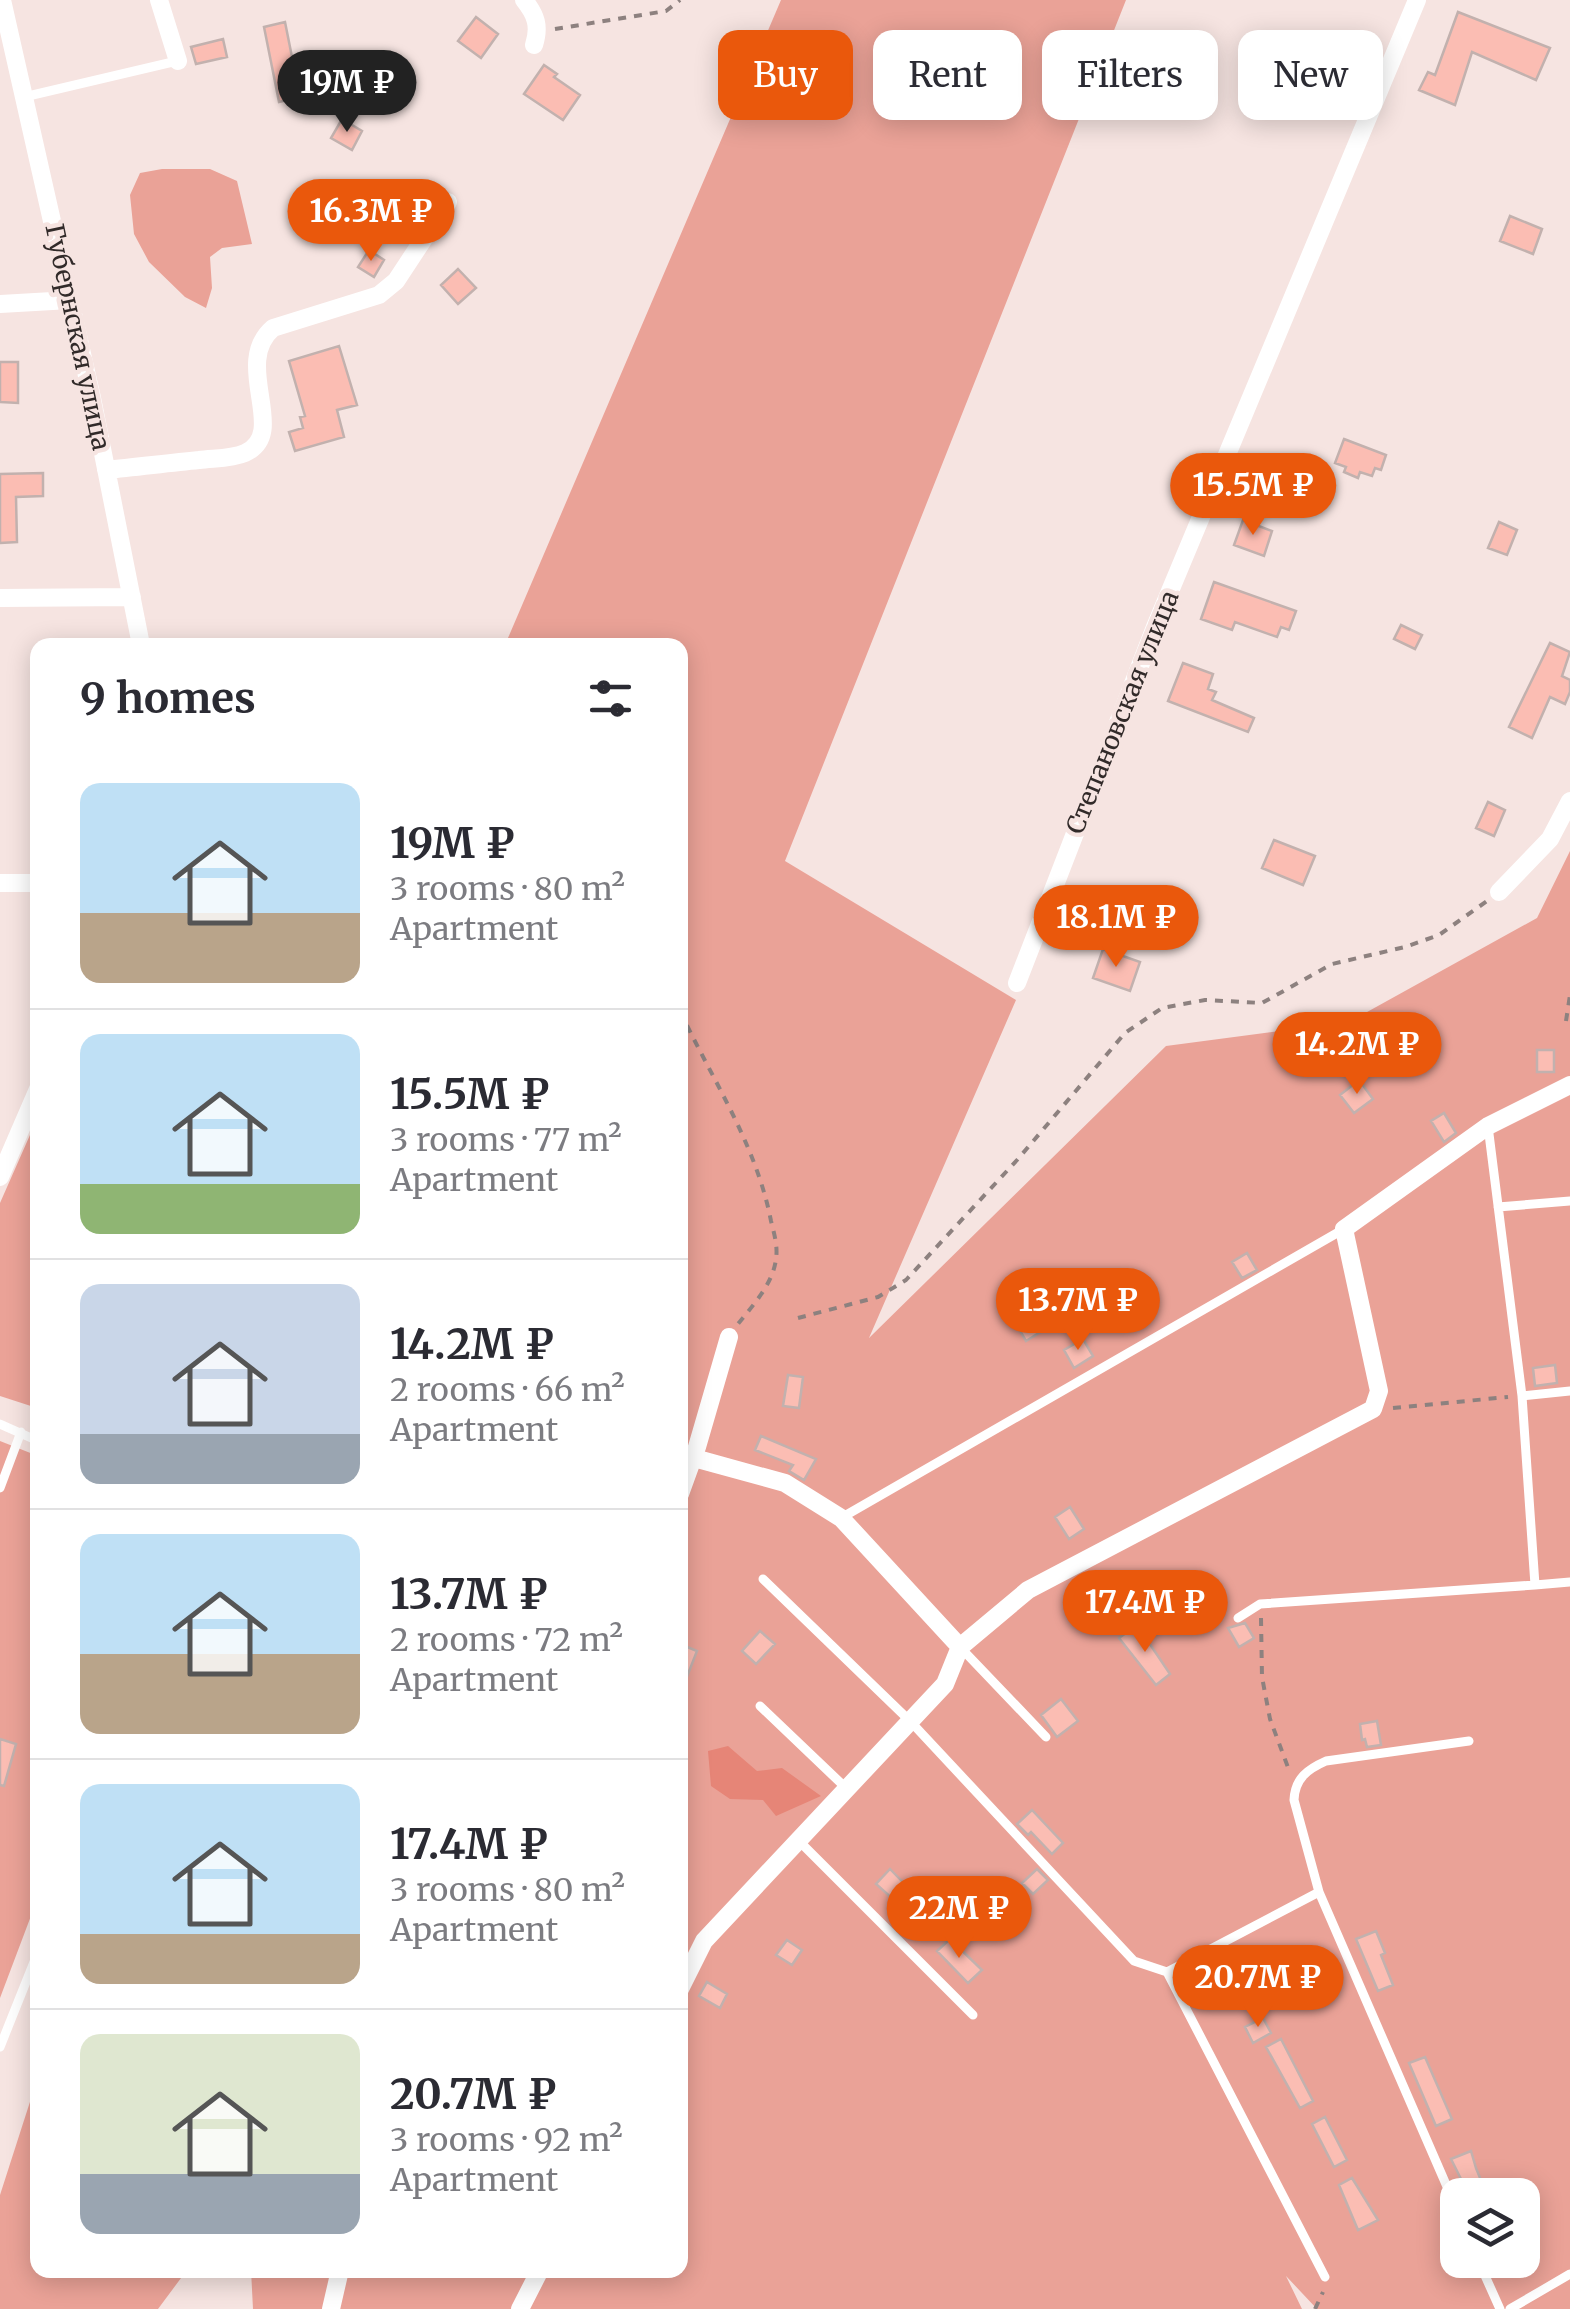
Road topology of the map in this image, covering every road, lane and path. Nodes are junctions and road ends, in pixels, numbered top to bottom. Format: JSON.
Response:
{"nodes":[{"id":1,"x":2,"y":0,"type":"edge"},
{"id":2,"x":160,"y":0,"type":"edge"},
{"id":3,"x":524,"y":0,"type":"edge"},
{"id":4,"x":680,"y":0,"type":"edge"},
{"id":5,"x":1416,"y":0,"type":"edge"},
{"id":6,"x":5,"y":31,"type":"edge"},
{"id":7,"x":536,"y":39,"type":"joint"},
{"id":8,"x":178,"y":61,"type":"joint"},
{"id":9,"x":24,"y":97,"type":"junction"},
{"id":10,"x":448,"y":202,"type":"dead end"},
{"id":11,"x":70,"y":300,"type":"junction"},
{"id":12,"x":0,"y":304,"type":"edge"},
{"id":13,"x":106,"y":470,"type":"junction"},
{"id":14,"x":132,"y":597,"type":"junction"},
{"id":15,"x":0,"y":598,"type":"edge"},
{"id":16,"x":140,"y":638,"type":"edge"},
{"id":17,"x":1570,"y":801,"type":"edge"},
{"id":18,"x":0,"y":883,"type":"edge"},
{"id":19,"x":30,"y":884,"type":"edge"},
{"id":20,"x":1499,"y":892,"type":"joint"},
{"id":21,"x":1017,"y":982,"type":"dead end"},
{"id":22,"x":1570,"y":995,"type":"edge"},
{"id":23,"x":1566,"y":1020,"type":"dead end"},
{"id":24,"x":688,"y":1028,"type":"edge"},
{"id":25,"x":1570,"y":1085,"type":"edge"},
{"id":26,"x":30,"y":1105,"type":"edge"},
{"id":27,"x":1488,"y":1126,"type":"junction"},
{"id":28,"x":4,"y":1155,"type":"edge"},
{"id":29,"x":0,"y":1177,"type":"edge"},
{"id":30,"x":1570,"y":1201,"type":"edge"},
{"id":31,"x":1498,"y":1207,"type":"junction"},
{"id":32,"x":1344,"y":1229,"type":"junction"},
{"id":33,"x":798,"y":1318,"type":"dead end"},
{"id":34,"x":729,"y":1337,"type":"joint"},
{"id":35,"x":1570,"y":1392,"type":"edge"},
{"id":36,"x":1522,"y":1396,"type":"junction"},
{"id":37,"x":1373,"y":1410,"type":"junction"},
{"id":38,"x":0,"y":1424,"type":"edge"},
{"id":39,"x":21,"y":1432,"type":"junction"},
{"id":40,"x":30,"y":1437,"type":"edge"},
{"id":41,"x":694,"y":1458,"type":"junction"},
{"id":42,"x":688,"y":1473,"type":"edge"},
{"id":43,"x":0,"y":1488,"type":"edge"},
{"id":44,"x":840,"y":1518,"type":"junction"},
{"id":45,"x":763,"y":1579,"type":"dead end"},
{"id":46,"x":1570,"y":1582,"type":"edge"},
{"id":47,"x":1535,"y":1585,"type":"junction"},
{"id":48,"x":1260,"y":1604,"type":"junction"},
{"id":49,"x":1238,"y":1618,"type":"dead end"},
{"id":50,"x":960,"y":1647,"type":"junction"},
{"id":51,"x":760,"y":1706,"type":"dead end"},
{"id":52,"x":911,"y":1722,"type":"junction"},
{"id":53,"x":1046,"y":1737,"type":"dead end"},
{"id":54,"x":1470,"y":1742,"type":"dead end"},
{"id":55,"x":846,"y":1788,"type":"junction"},
{"id":56,"x":1294,"y":1789,"type":"junction"},
{"id":57,"x":797,"y":1839,"type":"junction"},
{"id":58,"x":1319,"y":1892,"type":"junction"},
{"id":59,"x":30,"y":1972,"type":"edge"},
{"id":60,"x":1167,"y":1972,"type":"junction"},
{"id":61,"x":688,"y":1974,"type":"edge"},
{"id":62,"x":973,"y":2015,"type":"dead end"},
{"id":63,"x":0,"y":2047,"type":"edge"},
{"id":64,"x":1443,"y":2178,"type":"edge"},
{"id":65,"x":1570,"y":2274,"type":"edge"},
{"id":66,"x":1325,"y":2277,"type":"joint"},
{"id":67,"x":338,"y":2278,"type":"edge"},
{"id":68,"x":536,"y":2278,"type":"edge"},
{"id":69,"x":1486,"y":2278,"type":"edge"},
{"id":70,"x":330,"y":2309,"type":"edge"},
{"id":71,"x":520,"y":2309,"type":"edge"},
{"id":72,"x":1315,"y":2309,"type":"edge"},
{"id":73,"x":1500,"y":2309,"type":"edge"},
{"id":74,"x":1510,"y":2309,"type":"edge"}],
"edges":[{"from":1,"to":6,"type":"street","name":"Губернская улица"},
{"from":2,"to":8,"type":"street"},
{"from":3,"to":7,"type":"street"},
{"from":4,"to":7,"type":"path"},
{"from":5,"to":21,"type":"street","name":"Степановская улица"},
{"from":6,"to":9,"type":"street","name":"Губернская улица"},
{"from":8,"to":9,"type":"lane"},
{"from":9,"to":11,"type":"street","name":"Губернская улица"},
{"from":10,"to":13,"type":"street"},
{"from":11,"to":12,"type":"street"},
{"from":11,"to":13,"type":"street","name":"Губернская улица"},
{"from":13,"to":14,"type":"street","name":"Губернская улица"},
{"from":14,"to":15,"type":"street"},
{"from":14,"to":16,"type":"street","name":"Губернская улица"},
{"from":17,"to":20,"type":"street"},
{"from":18,"to":19,"type":"street"},
{"from":20,"to":33,"type":"path"},
{"from":22,"to":23,"type":"path"},
{"from":24,"to":34,"type":"path"},
{"from":25,"to":27,"type":"street"},
{"from":26,"to":28,"type":"street"},
{"from":27,"to":31,"type":"lane"},
{"from":27,"to":32,"type":"street"},
{"from":28,"to":29,"type":"street"},
{"from":30,"to":31,"type":"lane"},
{"from":31,"to":36,"type":"lane"},
{"from":32,"to":37,"type":"street"},
{"from":32,"to":44,"type":"lane"},
{"from":34,"to":41,"type":"street"},
{"from":35,"to":36,"type":"lane"},
{"from":36,"to":37,"type":"path"},
{"from":36,"to":47,"type":"lane"},
{"from":37,"to":50,"type":"street"},
{"from":38,"to":39,"type":"lane"},
{"from":39,"to":40,"type":"lane"},
{"from":39,"to":43,"type":"lane"},
{"from":41,"to":42,"type":"street"},
{"from":41,"to":44,"type":"street"},
{"from":44,"to":50,"type":"street"},
{"from":45,"to":52,"type":"lane"},
{"from":46,"to":47,"type":"lane"},
{"from":47,"to":48,"type":"lane"},
{"from":48,"to":49,"type":"lane"},
{"from":48,"to":56,"type":"path"},
{"from":50,"to":52,"type":"street"},
{"from":50,"to":53,"type":"lane"},
{"from":51,"to":55,"type":"lane"},
{"from":52,"to":55,"type":"street"},
{"from":52,"to":60,"type":"lane"},
{"from":54,"to":56,"type":"lane"},
{"from":55,"to":57,"type":"street"},
{"from":56,"to":58,"type":"lane"},
{"from":57,"to":61,"type":"street"},
{"from":57,"to":62,"type":"lane"},
{"from":58,"to":60,"type":"lane"},
{"from":58,"to":64,"type":"lane"},
{"from":59,"to":63,"type":"lane"},
{"from":60,"to":66,"type":"lane"},
{"from":65,"to":74,"type":"lane"},
{"from":66,"to":72,"type":"path"},
{"from":67,"to":70,"type":"street"},
{"from":68,"to":71,"type":"street"},
{"from":69,"to":73,"type":"lane"}]}
